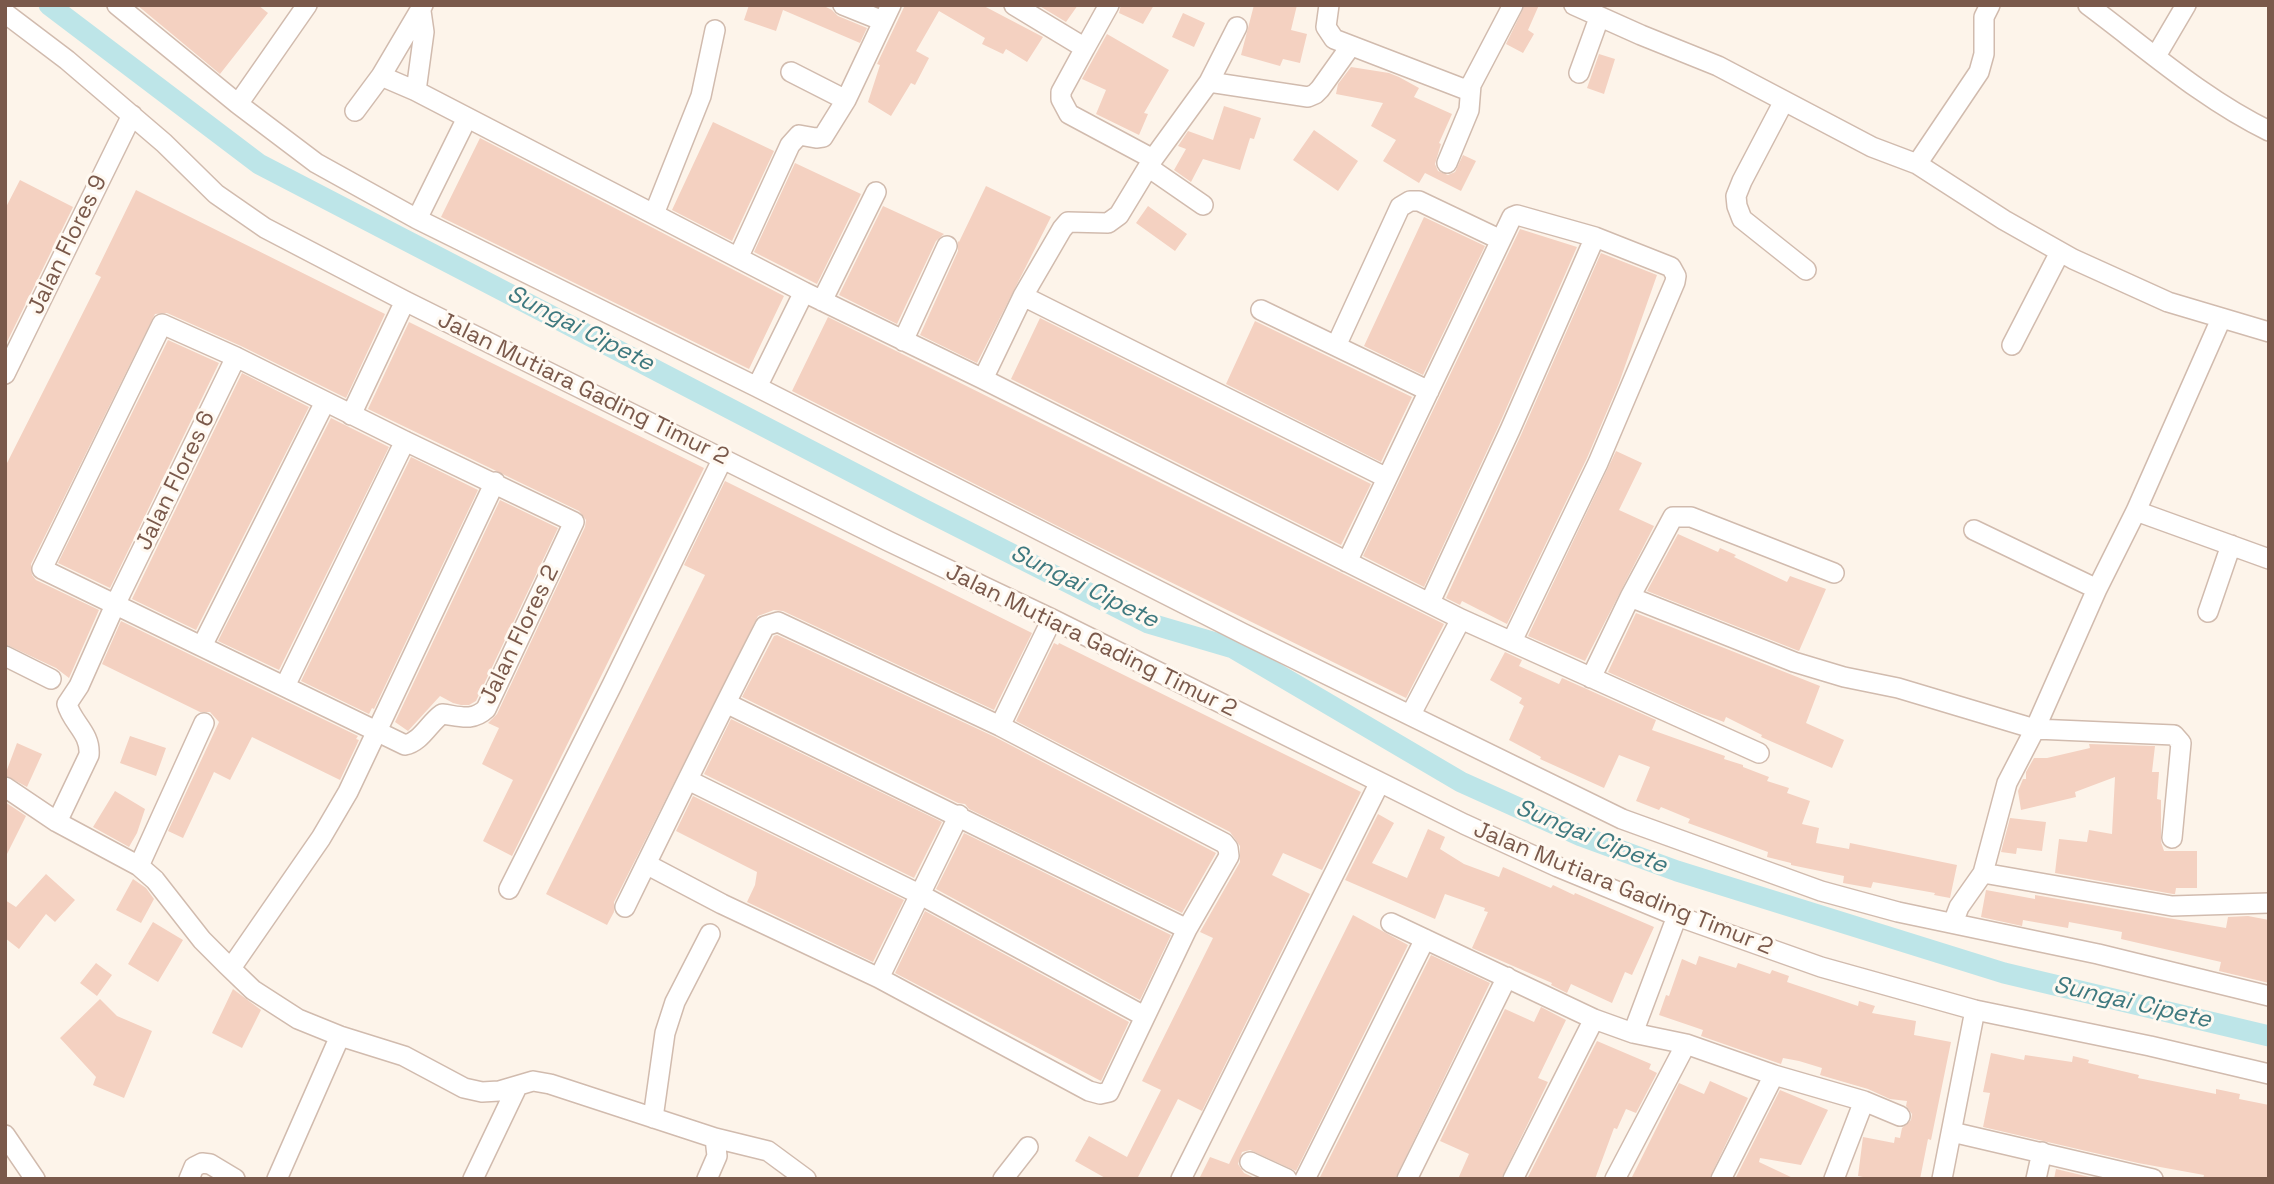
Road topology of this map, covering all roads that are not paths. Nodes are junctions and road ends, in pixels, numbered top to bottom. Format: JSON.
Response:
{"nodes":[{"id":1,"x":117,"y":5,"type":"edge"},
{"id":2,"x":307,"y":5,"type":"edge"},
{"id":3,"x":843,"y":5,"type":"edge"},
{"id":4,"x":1014,"y":5,"type":"edge"},
{"id":5,"x":1109,"y":5,"type":"edge"},
{"id":6,"x":1329,"y":5,"type":"edge"},
{"id":7,"x":1513,"y":5,"type":"edge"},
{"id":8,"x":1574,"y":5,"type":"edge"},
{"id":9,"x":1990,"y":5,"type":"edge"},
{"id":10,"x":2088,"y":5,"type":"edge"},
{"id":11,"x":2186,"y":5,"type":"edge"},
{"id":12,"x":422,"y":8,"type":"edge"},
{"id":13,"x":5,"y":13,"type":"edge"},
{"id":14,"x":887,"y":13,"type":"edge"},
{"id":15,"x":1599,"y":18,"type":"junction"},
{"id":16,"x":1237,"y":27,"type":"dead end"},
{"id":17,"x":715,"y":30,"type":"dead end"},
{"id":18,"x":1350,"y":47,"type":"junction"},
{"id":19,"x":1085,"y":48,"type":"junction"},
{"id":20,"x":2156,"y":56,"type":"junction"},
{"id":21,"x":791,"y":72,"type":"dead end"},
{"id":22,"x":1579,"y":73,"type":"dead end"},
{"id":23,"x":381,"y":76,"type":"junction"},
{"id":24,"x":1209,"y":82,"type":"junction"},
{"id":25,"x":1471,"y":85,"type":"junction"},
{"id":26,"x":416,"y":91,"type":"junction"},
{"id":27,"x":846,"y":100,"type":"junction"},
{"id":28,"x":1784,"y":101,"type":"junction"},
{"id":29,"x":238,"y":104,"type":"junction"},
{"id":30,"x":355,"y":111,"type":"dead end"},
{"id":31,"x":132,"y":115,"type":"junction"},
{"id":32,"x":467,"y":118,"type":"junction"},
{"id":33,"x":2269,"y":131,"type":"edge"},
{"id":34,"x":1151,"y":163,"type":"junction"},
{"id":35,"x":1447,"y":163,"type":"dead end"},
{"id":36,"x":1917,"y":164,"type":"junction"},
{"id":37,"x":876,"y":192,"type":"dead end"},
{"id":38,"x":1203,"y":205,"type":"dead end"},
{"id":39,"x":654,"y":214,"type":"junction"},
{"id":40,"x":417,"y":219,"type":"junction"},
{"id":41,"x":1595,"y":237,"type":"junction"},
{"id":42,"x":1501,"y":240,"type":"junction"},
{"id":43,"x":947,"y":246,"type":"dead end"},
{"id":44,"x":2060,"y":252,"type":"junction"},
{"id":45,"x":739,"y":257,"type":"junction"},
{"id":46,"x":1806,"y":270,"type":"dead end"},
{"id":47,"x":804,"y":292,"type":"junction"},
{"id":48,"x":1023,"y":296,"type":"junction"},
{"id":49,"x":405,"y":301,"type":"junction"},
{"id":50,"x":822,"y":301,"type":"junction"},
{"id":51,"x":1261,"y":310,"type":"dead end"},
{"id":52,"x":2221,"y":319,"type":"junction"},
{"id":53,"x":2269,"y":332,"type":"edge"},
{"id":54,"x":903,"y":341,"type":"junction"},
{"id":55,"x":2012,"y":345,"type":"dead end"},
{"id":56,"x":1336,"y":346,"type":"junction"},
{"id":57,"x":236,"y":358,"type":"junction"},
{"id":58,"x":5,"y":374,"type":"edge"},
{"id":59,"x":983,"y":379,"type":"junction"},
{"id":60,"x":757,"y":387,"type":"junction"},
{"id":61,"x":1429,"y":391,"type":"junction"},
{"id":62,"x":326,"y":402,"type":"junction"},
{"id":63,"x":351,"y":415,"type":"junction"},
{"id":64,"x":405,"y":442,"type":"junction"},
{"id":65,"x":723,"y":458,"type":"junction"},
{"id":66,"x":1387,"y":478,"type":"junction"},
{"id":67,"x":495,"y":482,"type":"junction"},
{"id":68,"x":2136,"y":511,"type":"junction"},
{"id":69,"x":1974,"y":530,"type":"dead end"},
{"id":70,"x":2231,"y":545,"type":"junction"},
{"id":71,"x":2269,"y":559,"type":"edge"},
{"id":72,"x":1347,"y":562,"type":"junction"},
{"id":73,"x":1834,"y":573,"type":"dead end"},
{"id":74,"x":2097,"y":589,"type":"junction"},
{"id":75,"x":1630,"y":597,"type":"junction"},
{"id":76,"x":1430,"y":602,"type":"junction"},
{"id":77,"x":115,"y":606,"type":"junction"},
{"id":78,"x":2208,"y":612,"type":"dead end"},
{"id":79,"x":1052,"y":619,"type":"junction"},
{"id":80,"x":1461,"y":619,"type":"junction"},
{"id":81,"x":1512,"y":641,"type":"junction"},
{"id":82,"x":202,"y":646,"type":"junction"},
{"id":83,"x":5,"y":656,"type":"edge"},
{"id":84,"x":1591,"y":678,"type":"junction"},
{"id":85,"x":51,"y":679,"type":"dead end"},
{"id":86,"x":285,"y":686,"type":"junction"},
{"id":87,"x":726,"y":703,"type":"junction"},
{"id":88,"x":1411,"y":714,"type":"junction"},
{"id":89,"x":204,"y":723,"type":"dead end"},
{"id":90,"x":1000,"y":726,"type":"junction"},
{"id":91,"x":2035,"y":729,"type":"junction"},
{"id":92,"x":378,"y":732,"type":"junction"},
{"id":93,"x":1759,"y":753,"type":"dead end"},
{"id":94,"x":688,"y":780,"type":"junction"},
{"id":95,"x":1379,"y":784,"type":"junction"},
{"id":96,"x":5,"y":787,"type":"edge"},
{"id":97,"x":958,"y":815,"type":"junction"},
{"id":98,"x":57,"y":822,"type":"junction"},
{"id":99,"x":2172,"y":838,"type":"dead end"},
{"id":100,"x":646,"y":864,"type":"junction"},
{"id":101,"x":139,"y":866,"type":"junction"},
{"id":102,"x":1983,"y":873,"type":"junction"},
{"id":103,"x":509,"y":889,"type":"dead end"},
{"id":104,"x":919,"y":894,"type":"junction"},
{"id":105,"x":2269,"y":903,"type":"edge"},
{"id":106,"x":625,"y":907,"type":"dead end"},
{"id":107,"x":1677,"y":916,"type":"junction"},
{"id":108,"x":1391,"y":923,"type":"dead end"},
{"id":109,"x":1953,"y":923,"type":"junction"},
{"id":110,"x":1188,"y":929,"type":"junction"},
{"id":111,"x":710,"y":934,"type":"dead end"},
{"id":112,"x":1425,"y":939,"type":"junction"},
{"id":113,"x":231,"y":968,"type":"junction"},
{"id":114,"x":1507,"y":977,"type":"junction"},
{"id":115,"x":879,"y":978,"type":"junction"},
{"id":116,"x":2269,"y":996,"type":"edge"},
{"id":117,"x":1975,"y":1010,"type":"junction"},
{"id":118,"x":1144,"y":1016,"type":"junction"},
{"id":119,"x":1594,"y":1018,"type":"junction"},
{"id":120,"x":1633,"y":1033,"type":"junction"},
{"id":121,"x":340,"y":1036,"type":"junction"},
{"id":122,"x":1686,"y":1044,"type":"junction"},
{"id":123,"x":2269,"y":1074,"type":"edge"},
{"id":124,"x":1774,"y":1075,"type":"junction"},
{"id":125,"x":517,"y":1087,"type":"junction"},
{"id":126,"x":1864,"y":1101,"type":"junction"},
{"id":127,"x":1900,"y":1116,"type":"dead end"},
{"id":128,"x":653,"y":1118,"type":"junction"},
{"id":129,"x":1952,"y":1132,"type":"junction"},
{"id":130,"x":5,"y":1135,"type":"edge"},
{"id":131,"x":715,"y":1138,"type":"junction"},
{"id":132,"x":1028,"y":1147,"type":"dead end"},
{"id":133,"x":2042,"y":1152,"type":"junction"},
{"id":134,"x":1250,"y":1162,"type":"dead end"},
{"id":135,"x":2140,"y":1177,"type":"edge"},
{"id":136,"x":35,"y":1179,"type":"edge"},
{"id":137,"x":189,"y":1179,"type":"edge"},
{"id":138,"x":235,"y":1179,"type":"edge"},
{"id":139,"x":277,"y":1179,"type":"edge"},
{"id":140,"x":473,"y":1179,"type":"edge"},
{"id":141,"x":707,"y":1179,"type":"edge"},
{"id":142,"x":806,"y":1179,"type":"edge"},
{"id":143,"x":1003,"y":1179,"type":"edge"},
{"id":144,"x":1181,"y":1179,"type":"edge"},
{"id":145,"x":1287,"y":1179,"type":"edge"},
{"id":146,"x":1305,"y":1179,"type":"edge"},
{"id":147,"x":1407,"y":1179,"type":"edge"},
{"id":148,"x":1513,"y":1179,"type":"edge"},
{"id":149,"x":1615,"y":1179,"type":"edge"},
{"id":150,"x":1721,"y":1179,"type":"edge"},
{"id":151,"x":1834,"y":1179,"type":"edge"},
{"id":152,"x":1942,"y":1179,"type":"edge"},
{"id":153,"x":2036,"y":1179,"type":"edge"}],
"edges":[{"from":1,"to":29,"type":"street"},
{"from":2,"to":29,"type":"street"},
{"from":3,"to":14,"type":"street"},
{"from":4,"to":19,"type":"street"},
{"from":5,"to":19,"type":"street"},
{"from":6,"to":18,"type":"street"},
{"from":7,"to":25,"type":"street"},
{"from":8,"to":15,"type":"street"},
{"from":9,"to":36,"type":"street"},
{"from":10,"to":20,"type":"street"},
{"from":11,"to":20,"type":"street"},
{"from":12,"to":23,"type":"street"},
{"from":12,"to":26,"type":"street"},
{"from":13,"to":31,"type":"street","name":"Jalan Mutiara Gading Timur 2"},
{"from":14,"to":27,"type":"street"},
{"from":15,"to":22,"type":"street"},
{"from":15,"to":28,"type":"street"},
{"from":16,"to":24,"type":"street"},
{"from":17,"to":39,"type":"street"},
{"from":18,"to":24,"type":"street"},
{"from":18,"to":25,"type":"street"},
{"from":19,"to":34,"type":"street"},
{"from":20,"to":33,"type":"street"},
{"from":21,"to":27,"type":"street"},
{"from":23,"to":26,"type":"street"},
{"from":23,"to":30,"type":"street"},
{"from":24,"to":34,"type":"street"},
{"from":25,"to":35,"type":"street"},
{"from":26,"to":32,"type":"street"},
{"from":27,"to":45,"type":"street"},
{"from":28,"to":36,"type":"street"},
{"from":28,"to":46,"type":"street"},
{"from":29,"to":40,"type":"street"},
{"from":31,"to":49,"type":"street","name":"Jalan Mutiara Gading Timur 2"},
{"from":31,"to":58,"type":"street","name":"Jalan Flores 9"},
{"from":32,"to":39,"type":"street"},
{"from":32,"to":40,"type":"street"},
{"from":34,"to":38,"type":"street"},
{"from":34,"to":48,"type":"street"},
{"from":36,"to":44,"type":"street"},
{"from":37,"to":50,"type":"street"},
{"from":39,"to":45,"type":"street"},
{"from":40,"to":60,"type":"street"},
{"from":41,"to":42,"type":"street"},
{"from":41,"to":76,"type":"street"},
{"from":41,"to":81,"type":"street"},
{"from":42,"to":56,"type":"street"},
{"from":42,"to":61,"type":"street"},
{"from":43,"to":54,"type":"street"},
{"from":44,"to":52,"type":"street"},
{"from":44,"to":55,"type":"street"},
{"from":45,"to":47,"type":"street"},
{"from":47,"to":50,"type":"street"},
{"from":47,"to":60,"type":"street"},
{"from":48,"to":59,"type":"street"},
{"from":48,"to":66,"type":"street"},
{"from":49,"to":63,"type":"street"},
{"from":49,"to":65,"type":"street","name":"Jalan Mutiara Gading Timur 2"},
{"from":50,"to":54,"type":"street"},
{"from":51,"to":56,"type":"street"},
{"from":52,"to":53,"type":"street"},
{"from":52,"to":68,"type":"street"},
{"from":54,"to":59,"type":"street"},
{"from":56,"to":61,"type":"street"},
{"from":57,"to":62,"type":"street"},
{"from":57,"to":77,"type":"street","name":"Jalan Flores 6"},
{"from":57,"to":77,"type":"street"},
{"from":59,"to":72,"type":"street"},
{"from":60,"to":88,"type":"street"},
{"from":61,"to":66,"type":"street"},
{"from":62,"to":63,"type":"street"},
{"from":62,"to":82,"type":"street"},
{"from":63,"to":64,"type":"street"},
{"from":64,"to":67,"type":"street"},
{"from":64,"to":86,"type":"street"},
{"from":65,"to":79,"type":"street","name":"Jalan Mutiara Gading Timur 2"},
{"from":65,"to":103,"type":"street"},
{"from":66,"to":72,"type":"street"},
{"from":67,"to":92,"type":"street"},
{"from":67,"to":92,"type":"street","name":"Jalan Flores 2"},
{"from":68,"to":70,"type":"street"},
{"from":68,"to":74,"type":"street"},
{"from":69,"to":74,"type":"street"},
{"from":70,"to":71,"type":"street"},
{"from":70,"to":78,"type":"street"},
{"from":72,"to":76,"type":"street"},
{"from":73,"to":75,"type":"street"},
{"from":74,"to":91,"type":"street"},
{"from":75,"to":84,"type":"street"},
{"from":75,"to":91,"type":"street"},
{"from":76,"to":80,"type":"street"},
{"from":77,"to":82,"type":"street"},
{"from":77,"to":98,"type":"street","name":"Jalan Flores 6"},
{"from":79,"to":90,"type":"street"},
{"from":79,"to":95,"type":"street","name":"Jalan Mutiara Gading Timur 2"},
{"from":80,"to":81,"type":"street"},
{"from":80,"to":88,"type":"street"},
{"from":81,"to":84,"type":"street"},
{"from":82,"to":86,"type":"street"},
{"from":83,"to":85,"type":"street"},
{"from":84,"to":93,"type":"street"},
{"from":86,"to":92,"type":"street"},
{"from":87,"to":90,"type":"street"},
{"from":87,"to":94,"type":"street"},
{"from":87,"to":97,"type":"street"},
{"from":88,"to":109,"type":"street"},
{"from":89,"to":101,"type":"street"},
{"from":90,"to":110,"type":"street"},
{"from":91,"to":99,"type":"street"},
{"from":91,"to":102,"type":"street"},
{"from":92,"to":113,"type":"street"},
{"from":94,"to":100,"type":"street"},
{"from":94,"to":104,"type":"street"},
{"from":95,"to":107,"type":"street","name":"Jalan Mutiara Gading Timur 2"},
{"from":95,"to":144,"type":"street"},
{"from":96,"to":98,"type":"street"},
{"from":97,"to":104,"type":"street"},
{"from":97,"to":110,"type":"street"},
{"from":98,"to":101,"type":"street"},
{"from":100,"to":106,"type":"street"},
{"from":100,"to":115,"type":"street"},
{"from":101,"to":113,"type":"street"},
{"from":102,"to":105,"type":"street"},
{"from":102,"to":109,"type":"street"},
{"from":104,"to":115,"type":"street"},
{"from":104,"to":118,"type":"street"},
{"from":107,"to":117,"type":"street","name":"Jalan Mutiara Gading Timur 2"},
{"from":107,"to":120,"type":"street"},
{"from":108,"to":112,"type":"street"},
{"from":109,"to":116,"type":"street"},
{"from":110,"to":118,"type":"street"},
{"from":111,"to":128,"type":"street"},
{"from":112,"to":114,"type":"street"},
{"from":112,"to":146,"type":"street"},
{"from":113,"to":121,"type":"street"},
{"from":114,"to":119,"type":"street"},
{"from":114,"to":147,"type":"street"},
{"from":115,"to":118,"type":"street"},
{"from":117,"to":123,"type":"street","name":"Jalan Mutiara Gading Timur 2"},
{"from":117,"to":129,"type":"street"},
{"from":119,"to":120,"type":"street"},
{"from":119,"to":148,"type":"street"},
{"from":120,"to":122,"type":"street"},
{"from":121,"to":125,"type":"street"},
{"from":121,"to":139,"type":"street"},
{"from":122,"to":124,"type":"street"},
{"from":122,"to":149,"type":"street"},
{"from":124,"to":126,"type":"street"},
{"from":124,"to":150,"type":"street"},
{"from":125,"to":128,"type":"street"},
{"from":125,"to":140,"type":"street"},
{"from":126,"to":127,"type":"street"},
{"from":126,"to":151,"type":"street"},
{"from":128,"to":131,"type":"street"},
{"from":129,"to":133,"type":"street"},
{"from":129,"to":152,"type":"street"},
{"from":130,"to":136,"type":"street"},
{"from":131,"to":141,"type":"street"},
{"from":131,"to":142,"type":"street"},
{"from":132,"to":143,"type":"street"},
{"from":133,"to":135,"type":"street"},
{"from":133,"to":153,"type":"street"},
{"from":134,"to":145,"type":"street"},
{"from":137,"to":138,"type":"street"}]}
